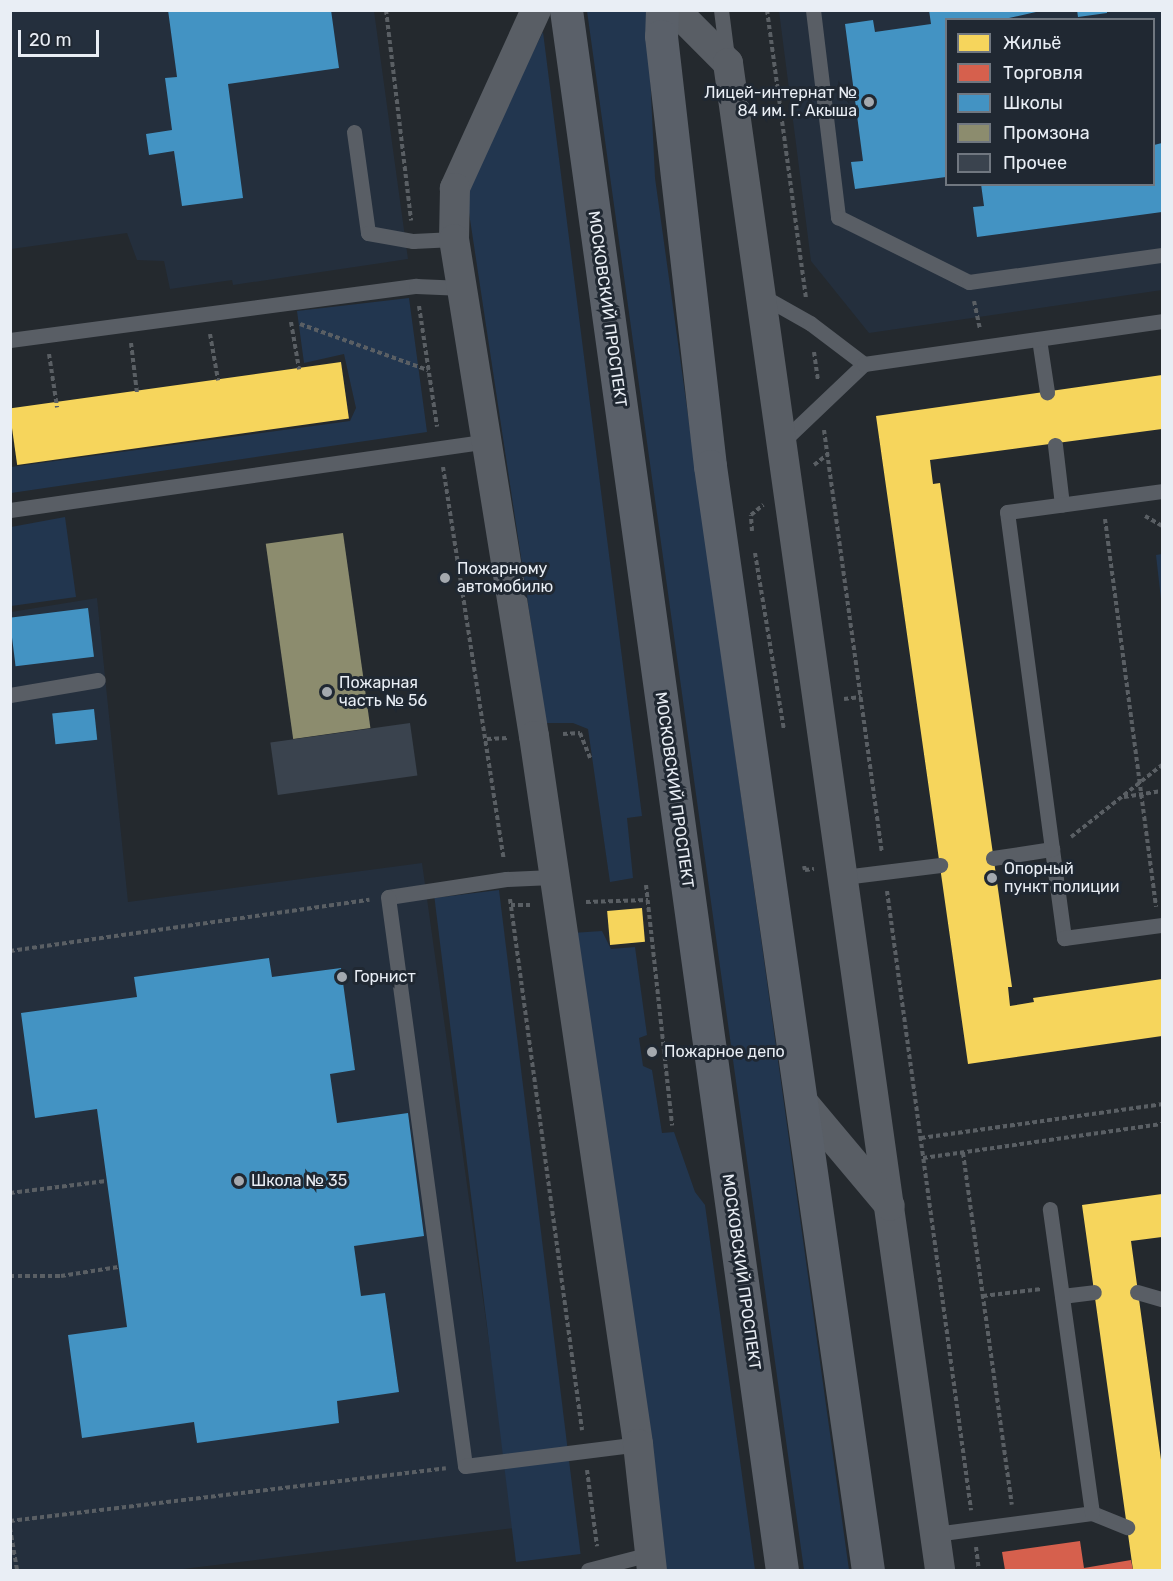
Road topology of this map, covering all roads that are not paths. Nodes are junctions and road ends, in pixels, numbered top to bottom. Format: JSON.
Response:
{"nodes":[{"id":1,"x":536,"y":10,"type":"edge"},
{"id":2,"x":566,"y":10,"type":"edge"},
{"id":3,"x":662,"y":10,"type":"edge"},
{"id":4,"x":675,"y":10,"type":"edge"},
{"id":5,"x":721,"y":10,"type":"edge"},
{"id":6,"x":813,"y":10,"type":"edge"},
{"id":7,"x":728,"y":63,"type":"junction"},
{"id":8,"x":354,"y":132,"type":"dead end"},
{"id":9,"x":454,"y":239,"type":"junction"},
{"id":10,"x":1162,"y":255,"type":"edge"},
{"id":11,"x":462,"y":288,"type":"junction"},
{"id":12,"x":764,"y":297,"type":"junction"},
{"id":13,"x":1162,"y":321,"type":"edge"},
{"id":14,"x":1039,"y":339,"type":"junction"},
{"id":15,"x":10,"y":340,"type":"edge"},
{"id":16,"x":864,"y":364,"type":"junction"},
{"id":17,"x":1047,"y":392,"type":"dead end"},
{"id":18,"x":486,"y":441,"type":"junction"},
{"id":19,"x":780,"y":445,"type":"junction"},
{"id":20,"x":1055,"y":445,"type":"dead end"},
{"id":21,"x":1162,"y":491,"type":"edge"},
{"id":22,"x":1062,"y":505,"type":"junction"},
{"id":23,"x":10,"y":510,"type":"edge"},
{"id":24,"x":98,"y":680,"type":"dead end"},
{"id":25,"x":10,"y":695,"type":"edge"},
{"id":26,"x":1052,"y":849,"type":"junction"},
{"id":27,"x":993,"y":858,"type":"dead end"},
{"id":28,"x":940,"y":865,"type":"dead end"},
{"id":29,"x":552,"y":877,"type":"junction"},
{"id":30,"x":844,"y":877,"type":"junction"},
{"id":31,"x":1161,"y":925,"type":"edge"},
{"id":32,"x":801,"y":1100,"type":"junction"},
{"id":33,"x":890,"y":1206,"type":"junction"},
{"id":34,"x":1050,"y":1209,"type":"dead end"},
{"id":35,"x":1062,"y":1291,"type":"junction"},
{"id":36,"x":1094,"y":1292,"type":"dead end"},
{"id":37,"x":1137,"y":1292,"type":"dead end"},
{"id":38,"x":1162,"y":1299,"type":"edge"},
{"id":39,"x":638,"y":1444,"type":"junction"},
{"id":40,"x":1092,"y":1513,"type":"junction"},
{"id":41,"x":1127,"y":1527,"type":"dead end"},
{"id":42,"x":935,"y":1534,"type":"junction"},
{"id":43,"x":651,"y":1562,"type":"edge"},
{"id":44,"x":594,"y":1569,"type":"edge"},
{"id":45,"x":782,"y":1570,"type":"edge"},
{"id":46,"x":868,"y":1570,"type":"edge"},
{"id":47,"x":940,"y":1570,"type":"edge"}],
"edges":[{"from":1,"to":9,"type":"street"},
{"from":2,"to":45,"type":"main road","name":"МОСКОВСКИЙ ПРОСПЕКТ"},
{"from":3,"to":32,"type":"main road"},
{"from":4,"to":7,"type":"street"},
{"from":5,"to":7,"type":"lane"},
{"from":6,"to":10,"type":"lane"},
{"from":7,"to":12,"type":"street"},
{"from":8,"to":9,"type":"lane"},
{"from":9,"to":11,"type":"street"},
{"from":11,"to":15,"type":"lane"},
{"from":11,"to":18,"type":"street"},
{"from":12,"to":16,"type":"lane"},
{"from":12,"to":19,"type":"street"},
{"from":13,"to":14,"type":"lane"},
{"from":14,"to":16,"type":"lane"},
{"from":14,"to":17,"type":"lane"},
{"from":16,"to":19,"type":"lane"},
{"from":18,"to":23,"type":"lane"},
{"from":18,"to":29,"type":"street"},
{"from":19,"to":30,"type":"street"},
{"from":20,"to":22,"type":"lane"},
{"from":21,"to":22,"type":"lane"},
{"from":22,"to":26,"type":"lane"},
{"from":24,"to":25,"type":"lane"},
{"from":26,"to":27,"type":"lane"},
{"from":26,"to":31,"type":"lane"},
{"from":28,"to":30,"type":"lane"},
{"from":29,"to":39,"type":"street"},
{"from":29,"to":39,"type":"lane"},
{"from":30,"to":33,"type":"street"},
{"from":32,"to":33,"type":"street"},
{"from":32,"to":46,"type":"main road"},
{"from":33,"to":42,"type":"street"},
{"from":34,"to":35,"type":"lane"},
{"from":35,"to":36,"type":"lane"},
{"from":35,"to":40,"type":"lane"},
{"from":37,"to":38,"type":"lane"},
{"from":39,"to":43,"type":"street"},
{"from":40,"to":41,"type":"lane"},
{"from":40,"to":42,"type":"lane"},
{"from":42,"to":47,"type":"street"},
{"from":43,"to":44,"type":"lane"}]}
